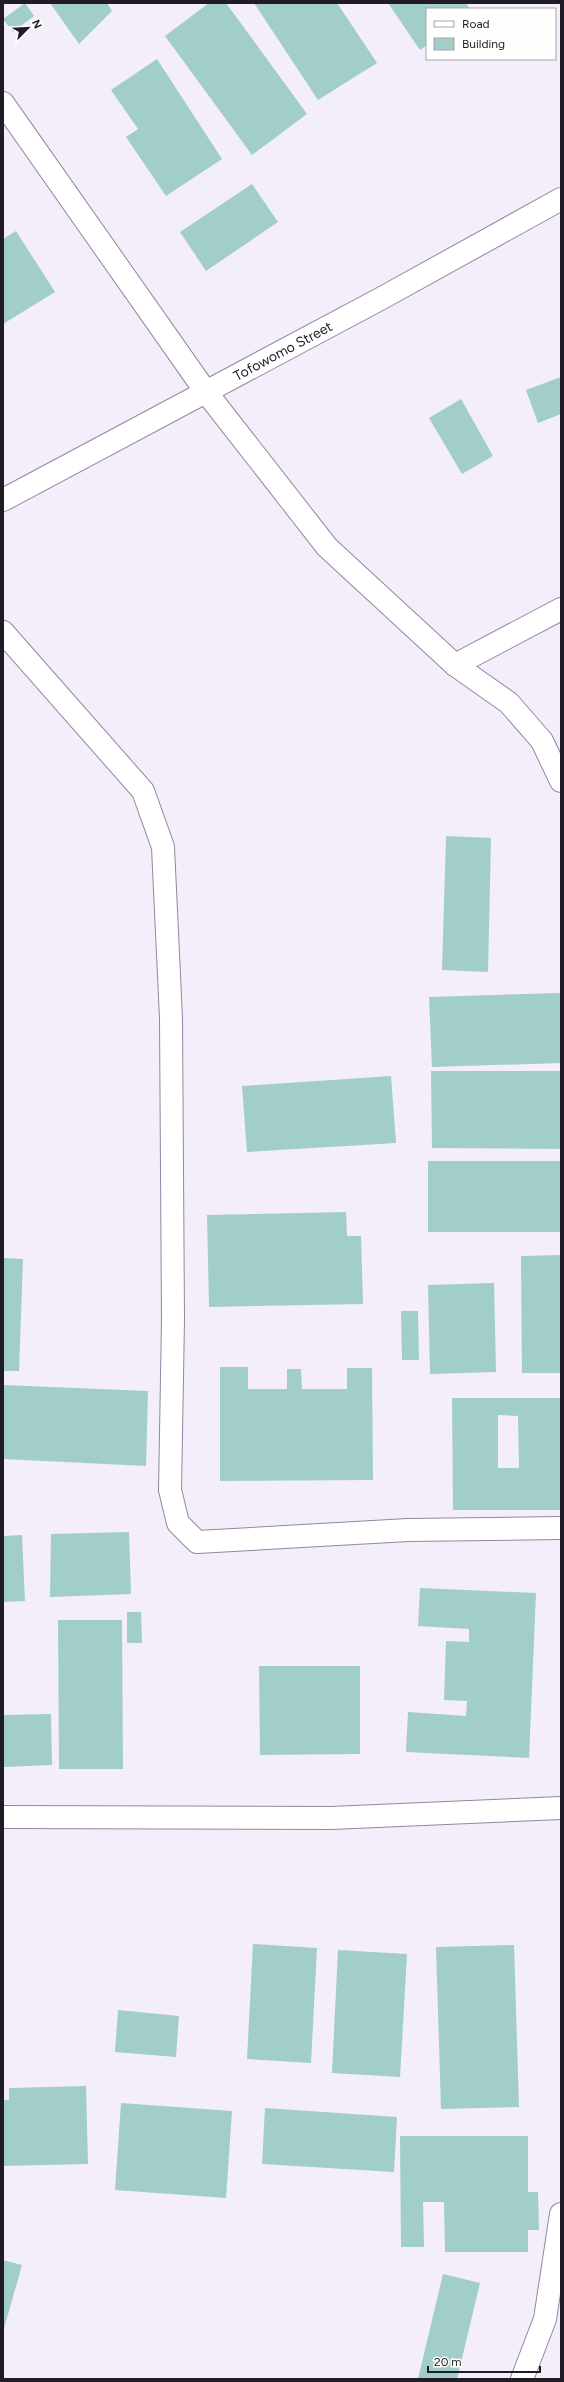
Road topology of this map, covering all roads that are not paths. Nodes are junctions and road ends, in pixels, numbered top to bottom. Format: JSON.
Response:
{"nodes":[{"id":1,"x":3,"y":103,"type":"edge"},
{"id":2,"x":561,"y":199,"type":"edge"},
{"id":3,"x":206,"y":392,"type":"junction"},
{"id":4,"x":3,"y":500,"type":"edge"},
{"id":5,"x":561,"y":609,"type":"edge"},
{"id":6,"x":3,"y":632,"type":"edge"},
{"id":7,"x":455,"y":665,"type":"junction"},
{"id":8,"x":561,"y":781,"type":"edge"},
{"id":9,"x":561,"y":1528,"type":"edge"},
{"id":10,"x":561,"y":1808,"type":"edge"},
{"id":11,"x":3,"y":1817,"type":"edge"},
{"id":12,"x":561,"y":2214,"type":"edge"},
{"id":13,"x":522,"y":2379,"type":"edge"}],
"edges":[{"from":1,"to":3,"type":"street"},
{"from":2,"to":3,"type":"street","name":"Tofowomo Street"},
{"from":3,"to":4,"type":"street","name":"Tofowomo Street"},
{"from":3,"to":7,"type":"street"},
{"from":5,"to":7,"type":"street"},
{"from":6,"to":9,"type":"street"},
{"from":7,"to":8,"type":"street"},
{"from":10,"to":11,"type":"street"},
{"from":12,"to":13,"type":"street"}]}
